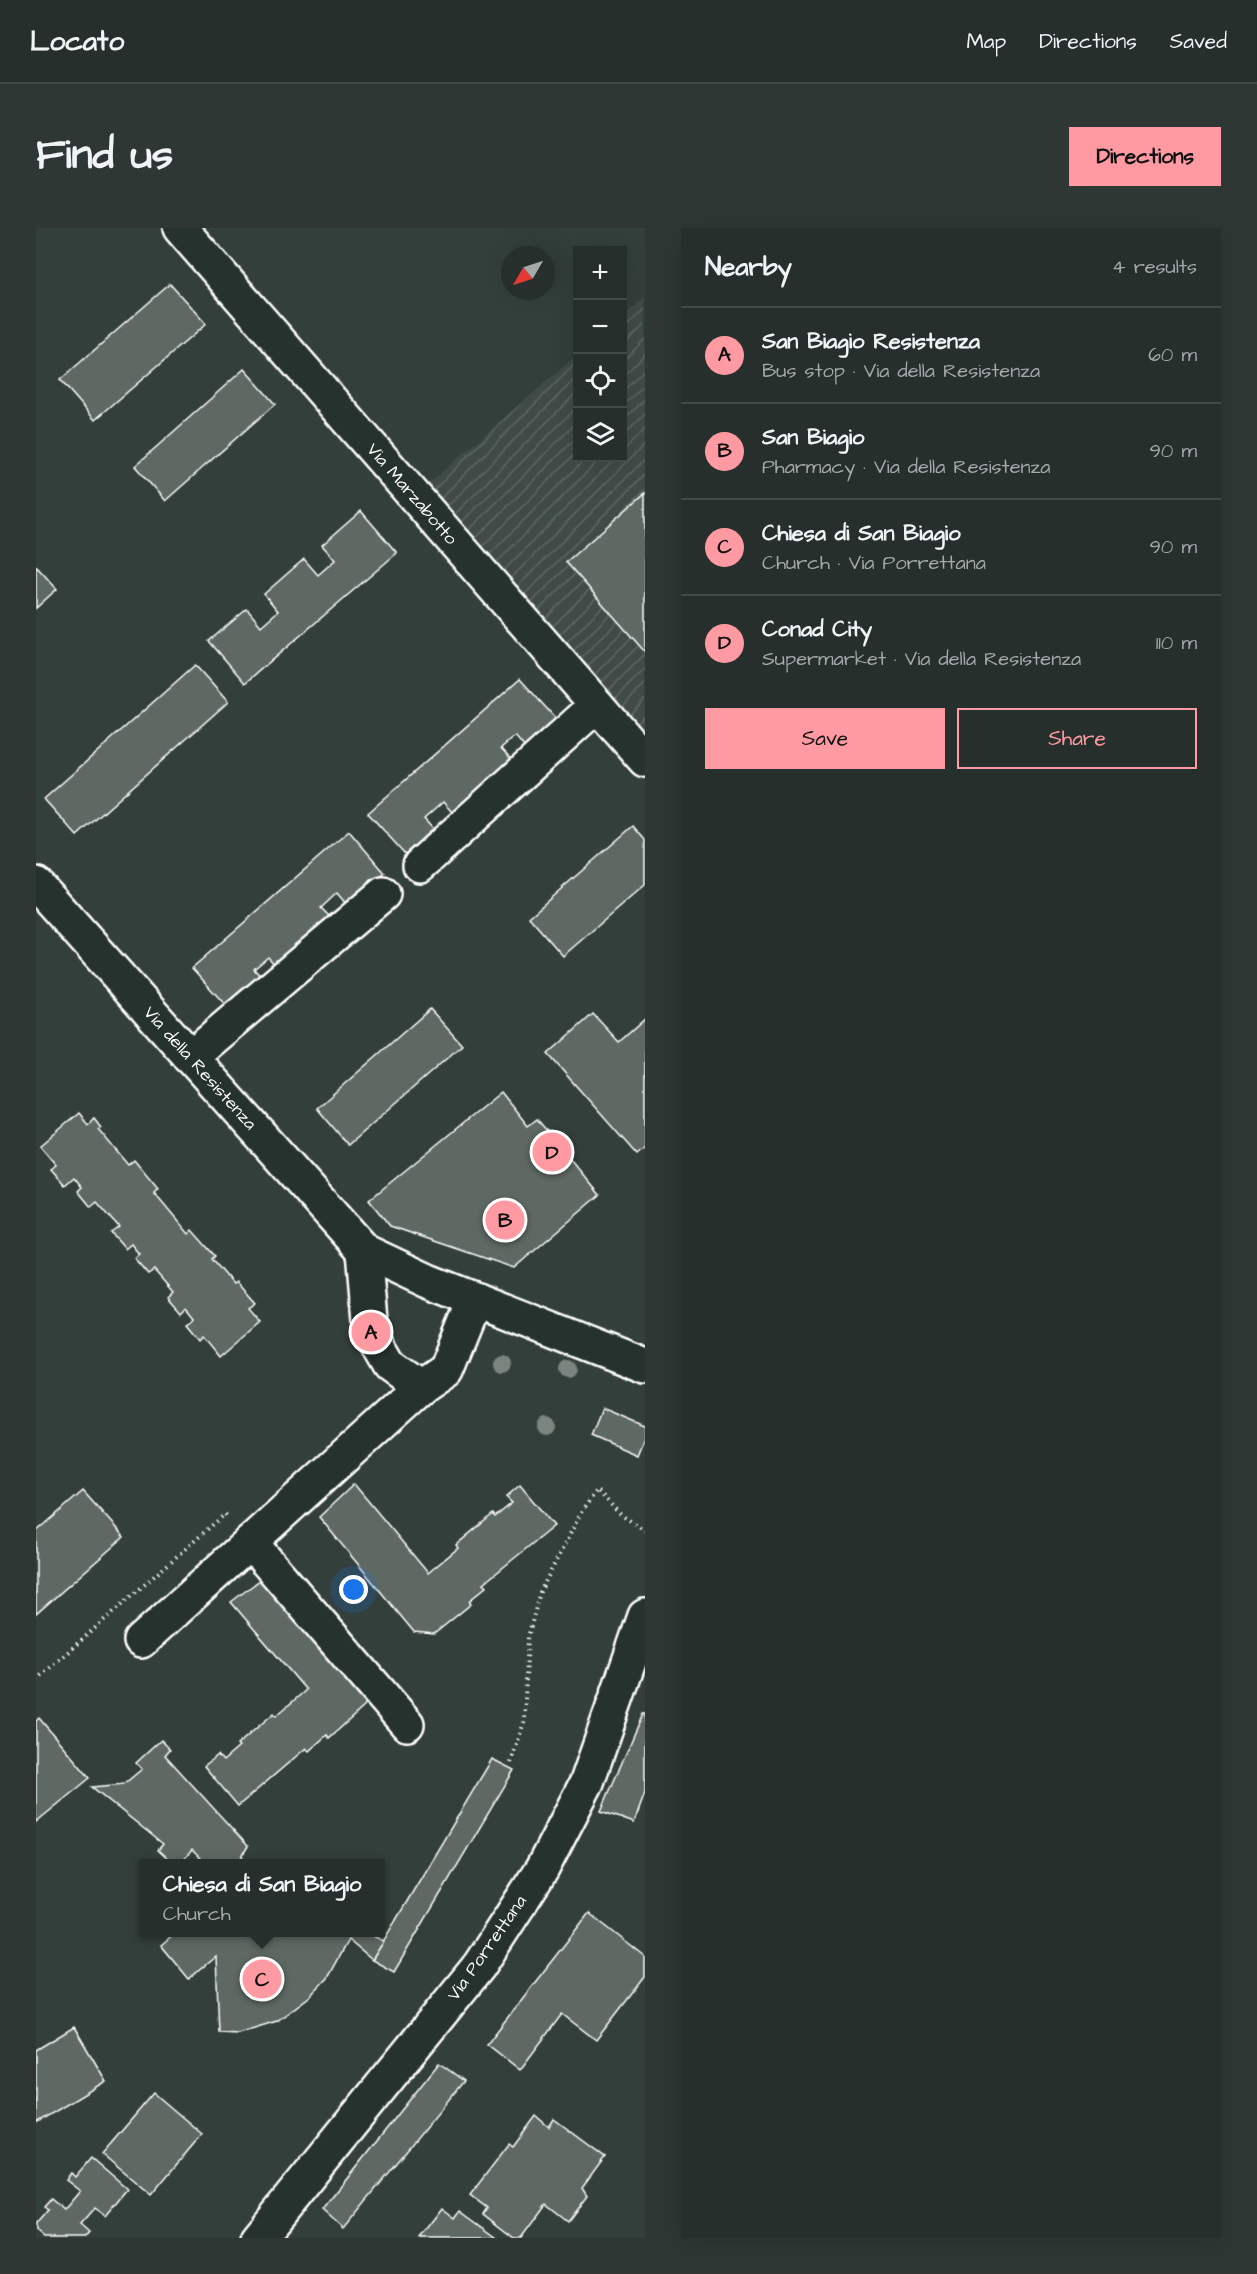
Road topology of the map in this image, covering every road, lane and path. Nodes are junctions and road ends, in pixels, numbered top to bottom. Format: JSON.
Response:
{"nodes":[{"id":1,"x":180,"y":228,"type":"edge"},
{"id":2,"x":597,"y":705,"type":"junction"},
{"id":3,"x":645,"y":760,"type":"edge"},
{"id":4,"x":420,"y":865,"type":"dead end"},
{"id":5,"x":36,"y":884,"type":"edge"},
{"id":6,"x":383,"y":894,"type":"dead end"},
{"id":7,"x":190,"y":1057,"type":"junction"},
{"id":8,"x":364,"y":1251,"type":"junction"},
{"id":9,"x":476,"y":1299,"type":"junction"},
{"id":10,"x":645,"y":1365,"type":"edge"},
{"id":11,"x":421,"y":1387,"type":"junction"},
{"id":12,"x":645,"y":1530,"type":"edge"},
{"id":13,"x":250,"y":1542,"type":"junction"},
{"id":14,"x":645,"y":1616,"type":"edge"},
{"id":15,"x":141,"y":1641,"type":"dead end"},
{"id":16,"x":36,"y":1680,"type":"edge"},
{"id":17,"x":407,"y":1724,"type":"dead end"},
{"id":18,"x":511,"y":1763,"type":"dead end"},
{"id":19,"x":258,"y":2238,"type":"edge"}],
"edges":[{"from":1,"to":2,"type":"street","name":"Via Marzabotto"},
{"from":2,"to":3,"type":"street","name":"Via Marzabotto"},
{"from":2,"to":4,"type":"street"},
{"from":5,"to":7,"type":"street","name":"Via della Resistenza"},
{"from":6,"to":7,"type":"street"},
{"from":7,"to":8,"type":"street","name":"Via della Resistenza"},
{"from":8,"to":9,"type":"street","name":"Via della Resistenza"},
{"from":8,"to":11,"type":"street"},
{"from":9,"to":10,"type":"street","name":"Via della Resistenza"},
{"from":9,"to":11,"type":"street"},
{"from":11,"to":13,"type":"street"},
{"from":12,"to":18,"type":"path"},
{"from":13,"to":15,"type":"street"},
{"from":13,"to":16,"type":"path"},
{"from":13,"to":17,"type":"street"},
{"from":14,"to":19,"type":"street","name":"Via Porrettana"}]}
